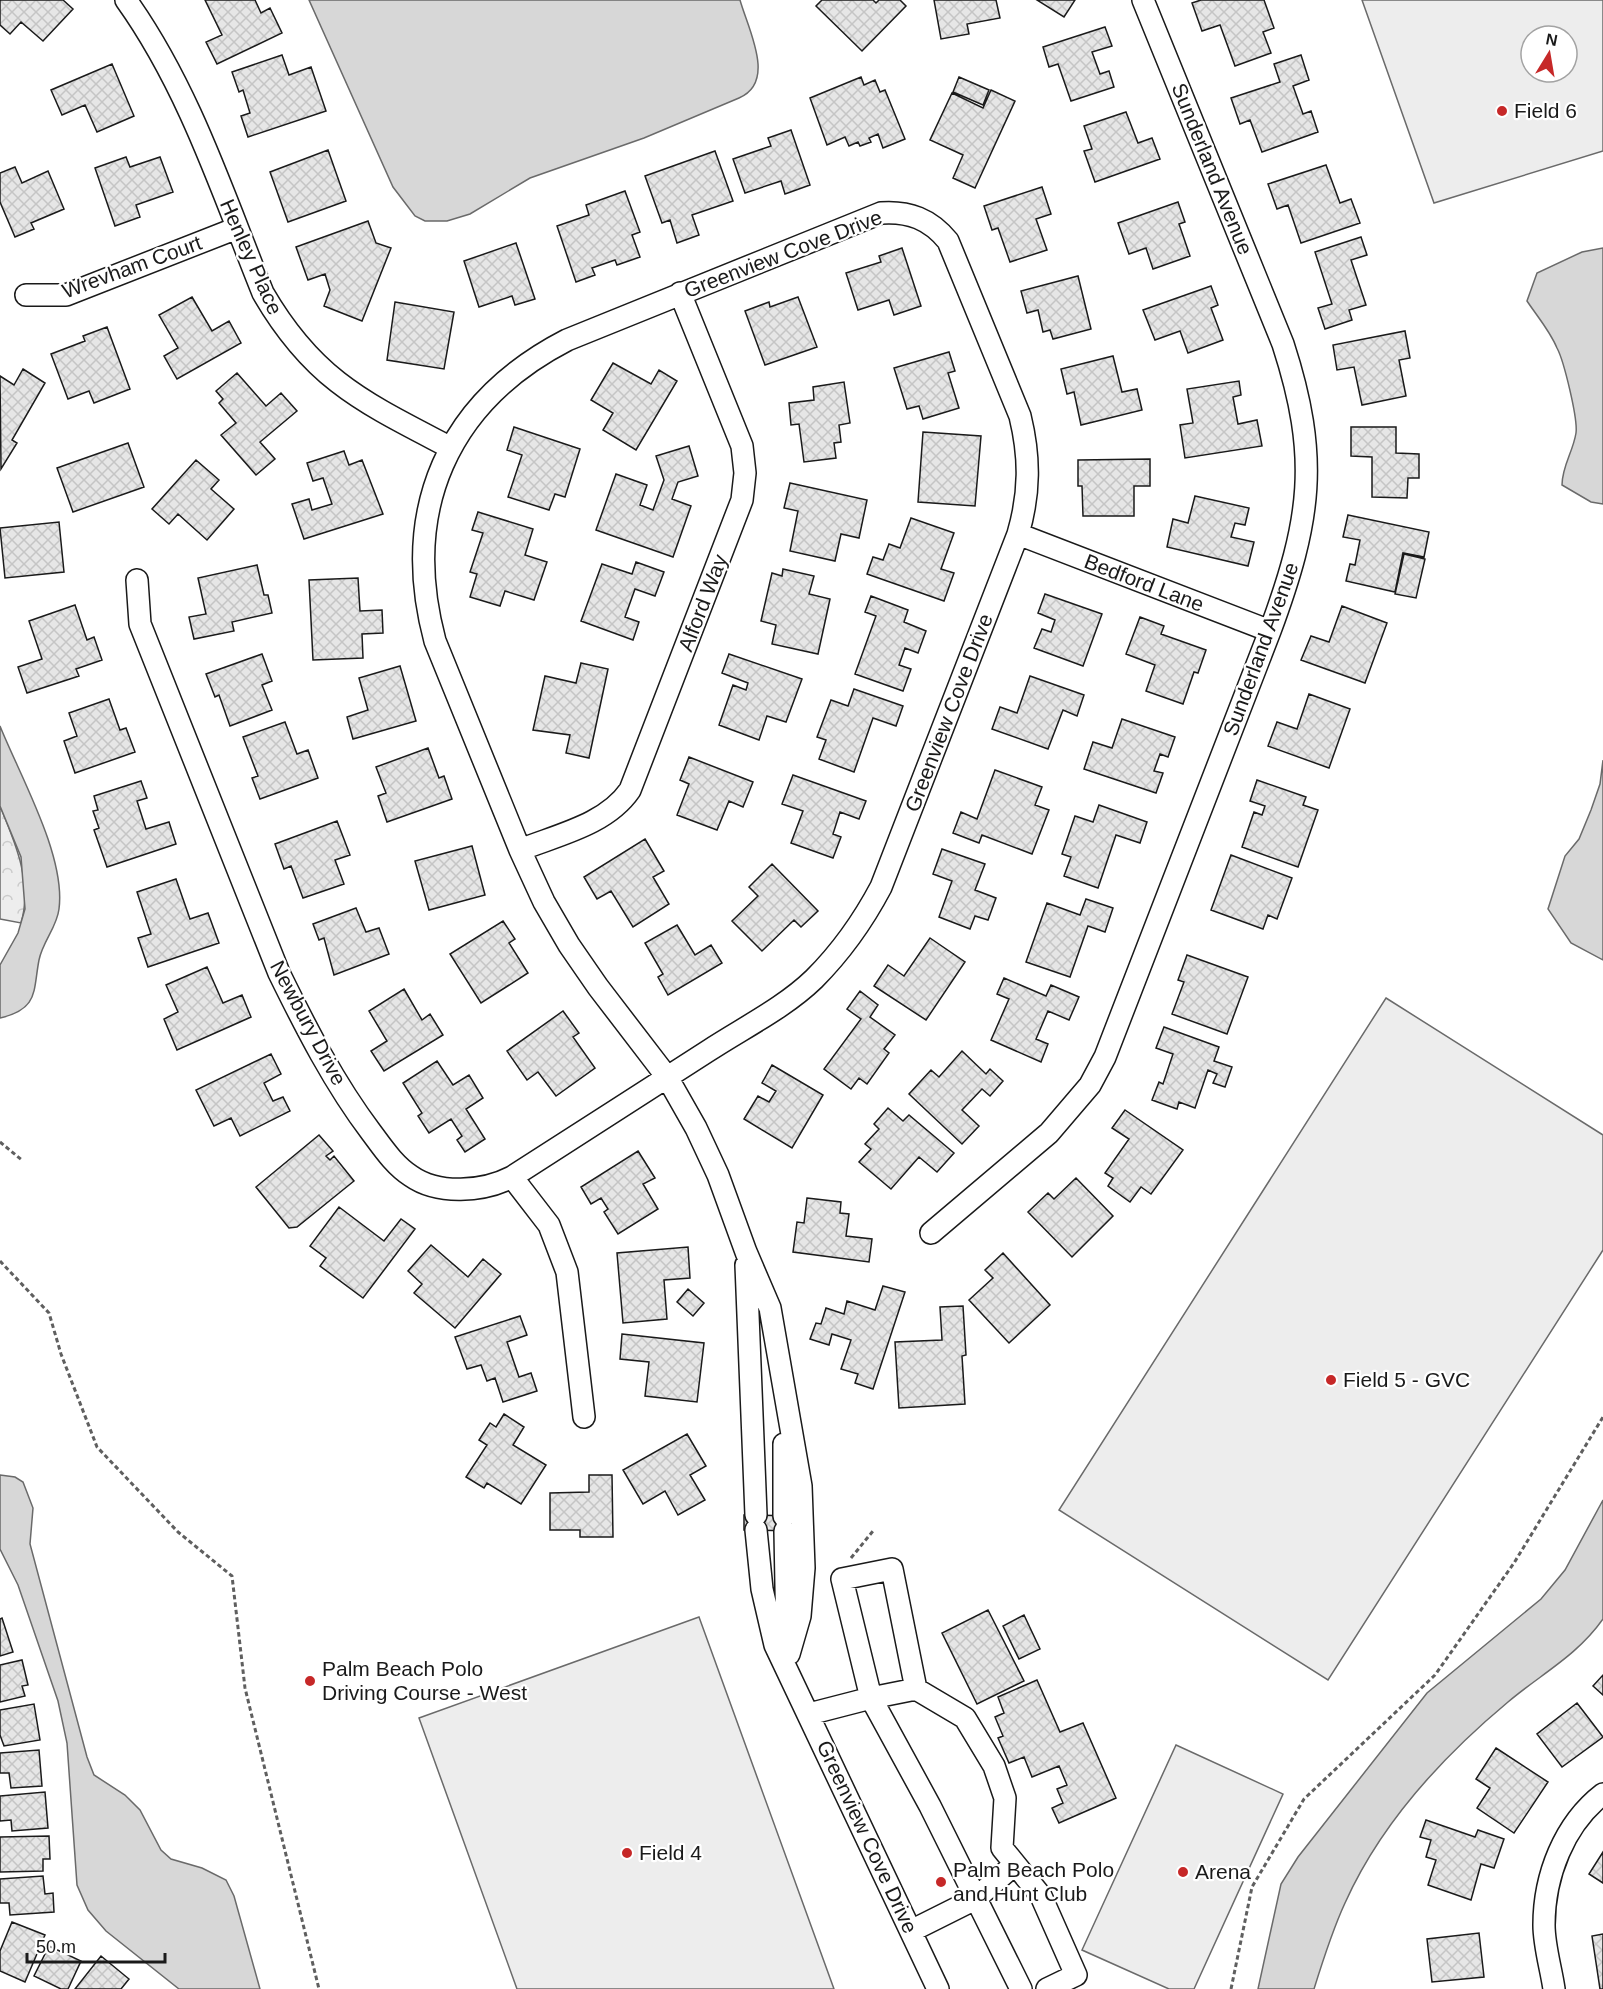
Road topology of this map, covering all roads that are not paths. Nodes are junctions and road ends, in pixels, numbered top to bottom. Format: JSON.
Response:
{"nodes":[{"id":1,"x":126,"y":0,"type":"edge"},
{"id":2,"x":1143,"y":0,"type":"edge"},
{"id":3,"x":237,"y":228,"type":"junction"},
{"id":4,"x":680,"y":293,"type":"junction"},
{"id":5,"x":26,"y":295,"type":"dead end"},
{"id":6,"x":451,"y":448,"type":"junction"},
{"id":7,"x":1018,"y":534,"type":"junction"},
{"id":8,"x":137,"y":580,"type":"dead end"},
{"id":9,"x":1270,"y":632,"type":"junction"},
{"id":10,"x":520,"y":850,"type":"junction"},
{"id":11,"x":667,"y":1077,"type":"junction"},
{"id":12,"x":512,"y":1177,"type":"junction"},
{"id":13,"x":931,"y":1233,"type":"dead end"},
{"id":14,"x":746,"y":1252,"type":"junction"},
{"id":15,"x":783,"y":1380,"type":"junction"},
{"id":16,"x":584,"y":1417,"type":"dead end"},
{"id":17,"x":789,"y":1654,"type":"junction"},
{"id":18,"x":795,"y":1685,"type":"junction"},
{"id":19,"x":916,"y":1689,"type":"junction"},
{"id":20,"x":871,"y":1698,"type":"junction"},
{"id":21,"x":809,"y":1714,"type":"junction"},
{"id":22,"x":1603,"y":1794,"type":"edge"},
{"id":23,"x":1014,"y":1865,"type":"junction"},
{"id":24,"x":975,"y":1899,"type":"junction"},
{"id":25,"x":911,"y":1930,"type":"junction"},
{"id":26,"x":938,"y":1989,"type":"edge"},
{"id":27,"x":1021,"y":1989,"type":"edge"},
{"id":28,"x":1047,"y":1989,"type":"edge"},
{"id":29,"x":1554,"y":1989,"type":"edge"}],
"edges":[{"from":1,"to":3,"type":"street","name":"Henley Place"},
{"from":2,"to":9,"type":"street","name":"Sunderland Avenue"},
{"from":3,"to":5,"type":"street","name":"Wrevham Court"},
{"from":3,"to":6,"type":"street","name":"Henley Place"},
{"from":4,"to":6,"type":"street","name":"Greenview Cove Drive"},
{"from":4,"to":7,"type":"street","name":"Greenview Cove Drive"},
{"from":4,"to":10,"type":"street","name":"Alford Way"},
{"from":6,"to":10,"type":"street","name":"Greenview Cove Drive"},
{"from":7,"to":9,"type":"street","name":"Bedford Lane"},
{"from":7,"to":11,"type":"street","name":"Greenview Cove Drive"},
{"from":8,"to":12,"type":"street","name":"Newbury Drive"},
{"from":9,"to":13,"type":"street","name":"Sunderland Avenue"},
{"from":10,"to":11,"type":"street","name":"Greenview Cove Drive"},
{"from":11,"to":12,"type":"street","name":"Newbury Drive"},
{"from":11,"to":14,"type":"street","name":"Greenview Cove Drive"},
{"from":12,"to":16,"type":"street"},
{"from":14,"to":15,"type":"street","name":"Greenview Cove Drive"},
{"from":14,"to":18,"type":"street","name":"Greenview Cove Drive"},
{"from":15,"to":17,"type":"street","name":"Greenview Cove Drive"},
{"from":15,"to":17,"type":"street","name":"Greenview Cove Drive"},
{"from":17,"to":18,"type":"street","name":"Greenview Cove Drive"},
{"from":18,"to":21,"type":"street","name":"Greenview Cove Drive"},
{"from":19,"to":20,"type":"street"},
{"from":19,"to":20,"type":"street"},
{"from":19,"to":23,"type":"street"},
{"from":20,"to":21,"type":"street"},
{"from":20,"to":24,"type":"street"},
{"from":21,"to":25,"type":"street","name":"Greenview Cove Drive"},
{"from":22,"to":29,"type":"street"},
{"from":23,"to":24,"type":"street"},
{"from":23,"to":28,"type":"street"},
{"from":24,"to":25,"type":"street"},
{"from":24,"to":27,"type":"street"},
{"from":25,"to":26,"type":"street","name":"Greenview Cove Drive"}]}
